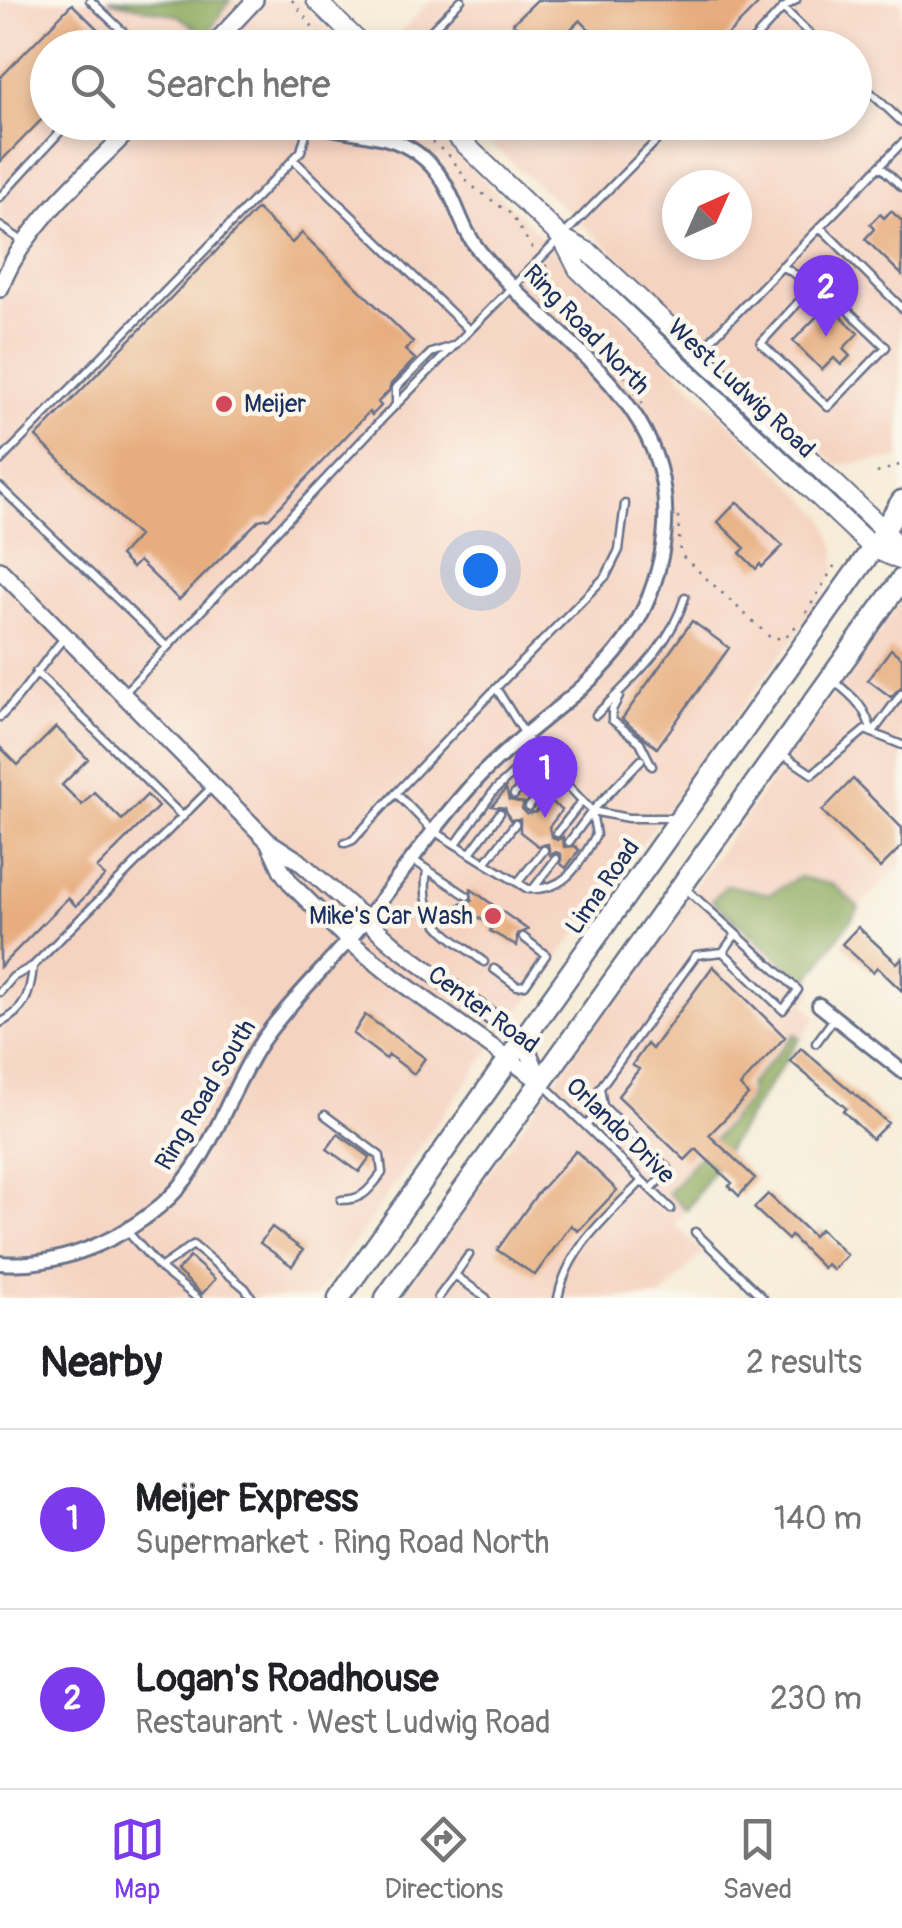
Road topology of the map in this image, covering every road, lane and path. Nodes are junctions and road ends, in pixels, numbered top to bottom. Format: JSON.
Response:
{"nodes":[{"id":1,"x":90,"y":0,"type":"edge"},
{"id":2,"x":255,"y":0,"type":"edge"},
{"id":3,"x":292,"y":0,"type":"edge"},
{"id":4,"x":316,"y":0,"type":"edge"},
{"id":5,"x":461,"y":0,"type":"edge"},
{"id":6,"x":796,"y":0,"type":"edge"},
{"id":7,"x":783,"y":8,"type":"junction"},
{"id":8,"x":121,"y":30,"type":"edge"},
{"id":9,"x":228,"y":30,"type":"edge"},
{"id":10,"x":314,"y":30,"type":"edge"},
{"id":11,"x":347,"y":30,"type":"edge"},
{"id":12,"x":432,"y":30,"type":"edge"},
{"id":13,"x":763,"y":30,"type":"edge"},
{"id":14,"x":806,"y":30,"type":"edge"},
{"id":15,"x":872,"y":93,"type":"edge"},
{"id":16,"x":902,"y":122,"type":"edge"},
{"id":17,"x":52,"y":140,"type":"edge"},
{"id":18,"x":120,"y":140,"type":"edge"},
{"id":19,"x":303,"y":140,"type":"edge"},
{"id":20,"x":388,"y":140,"type":"edge"},
{"id":21,"x":430,"y":140,"type":"edge"},
{"id":22,"x":461,"y":140,"type":"edge"},
{"id":23,"x":657,"y":140,"type":"edge"},
{"id":24,"x":902,"y":143,"type":"edge"},
{"id":25,"x":294,"y":159,"type":"junction"},
{"id":26,"x":880,"y":166,"type":"junction"},
{"id":27,"x":902,"y":188,"type":"edge"},
{"id":28,"x":0,"y":197,"type":"edge"},
{"id":29,"x":0,"y":226,"type":"edge"},
{"id":30,"x":820,"y":227,"type":"junction"},
{"id":31,"x":562,"y":238,"type":"junction"},
{"id":32,"x":26,"y":244,"type":"junction"},
{"id":33,"x":534,"y":250,"type":"dead end"},
{"id":34,"x":782,"y":266,"type":"junction"},
{"id":35,"x":514,"y":286,"type":"junction"},
{"id":36,"x":812,"y":286,"type":"junction"},
{"id":37,"x":0,"y":289,"type":"edge"},
{"id":38,"x":902,"y":308,"type":"edge"},
{"id":39,"x":469,"y":330,"type":"junction"},
{"id":40,"x":698,"y":353,"type":"junction"},
{"id":41,"x":0,"y":461,"type":"edge"},
{"id":42,"x":902,"y":464,"type":"edge"},
{"id":43,"x":877,"y":473,"type":"dead end"},
{"id":44,"x":0,"y":487,"type":"edge"},
{"id":45,"x":902,"y":501,"type":"edge"},
{"id":46,"x":625,"y":504,"type":"dead end"},
{"id":47,"x":678,"y":513,"type":"dead end"},
{"id":48,"x":878,"y":539,"type":"junction"},
{"id":49,"x":902,"y":554,"type":"edge"},
{"id":50,"x":902,"y":562,"type":"edge"},
{"id":51,"x":836,"y":563,"type":"dead end"},
{"id":52,"x":0,"y":570,"type":"edge"},
{"id":53,"x":902,"y":579,"type":"edge"},
{"id":54,"x":685,"y":596,"type":"dead end"},
{"id":55,"x":67,"y":636,"type":"junction"},
{"id":56,"x":166,"y":646,"type":"junction"},
{"id":57,"x":36,"y":672,"type":"junction"},
{"id":58,"x":830,"y":678,"type":"junction"},
{"id":59,"x":628,"y":683,"type":"junction"},
{"id":60,"x":496,"y":688,"type":"junction"},
{"id":61,"x":124,"y":693,"type":"junction"},
{"id":62,"x":902,"y":693,"type":"edge"},
{"id":63,"x":596,"y":715,"type":"dead end"},
{"id":64,"x":0,"y":718,"type":"edge"},
{"id":65,"x":872,"y":732,"type":"junction"},
{"id":66,"x":524,"y":737,"type":"junction"},
{"id":67,"x":902,"y":746,"type":"edge"},
{"id":68,"x":776,"y":751,"type":"junction"},
{"id":69,"x":536,"y":752,"type":"junction"},
{"id":70,"x":543,"y":760,"type":"junction"},
{"id":71,"x":641,"y":760,"type":"dead end"},
{"id":72,"x":652,"y":766,"type":"dead end"},
{"id":73,"x":555,"y":772,"type":"junction"},
{"id":74,"x":214,"y":785,"type":"junction"},
{"id":75,"x":396,"y":793,"type":"junction"},
{"id":76,"x":514,"y":795,"type":"dead end"},
{"id":77,"x":582,"y":801,"type":"junction"},
{"id":78,"x":529,"y":806,"type":"dead end"},
{"id":79,"x":592,"y":811,"type":"junction"},
{"id":80,"x":500,"y":813,"type":"dead end"},
{"id":81,"x":183,"y":817,"type":"junction"},
{"id":82,"x":682,"y":818,"type":"junction"},
{"id":83,"x":515,"y":824,"type":"dead end"},
{"id":84,"x":432,"y":830,"type":"junction"},
{"id":85,"x":558,"y":833,"type":"dead end"},
{"id":86,"x":268,"y":841,"type":"junction"},
{"id":87,"x":569,"y":842,"type":"dead end"},
{"id":88,"x":344,"y":843,"type":"dead end"},
{"id":89,"x":456,"y":844,"type":"junction"},
{"id":90,"x":544,"y":850,"type":"dead end"},
{"id":91,"x":470,"y":852,"type":"junction"},
{"id":92,"x":412,"y":859,"type":"junction"},
{"id":93,"x":556,"y":860,"type":"dead end"},
{"id":94,"x":486,"y":862,"type":"junction"},
{"id":95,"x":426,"y":870,"type":"junction"},
{"id":96,"x":518,"y":882,"type":"junction"},
{"id":97,"x":681,"y":884,"type":"junction"},
{"id":98,"x":533,"y":889,"type":"junction"},
{"id":99,"x":466,"y":896,"type":"dead end"},
{"id":100,"x":364,"y":922,"type":"junction"},
{"id":101,"x":736,"y":934,"type":"junction"},
{"id":102,"x":523,"y":937,"type":"dead end"},
{"id":103,"x":348,"y":940,"type":"junction"},
{"id":104,"x":723,"y":952,"type":"junction"},
{"id":105,"x":484,"y":962,"type":"dead end"},
{"id":106,"x":34,"y":966,"type":"junction"},
{"id":107,"x":494,"y":969,"type":"dead end"},
{"id":108,"x":0,"y":992,"type":"edge"},
{"id":109,"x":819,"y":1005,"type":"dead end"},
{"id":110,"x":835,"y":1017,"type":"junction"},
{"id":111,"x":0,"y":1023,"type":"edge"},
{"id":112,"x":524,"y":1041,"type":"junction"},
{"id":113,"x":816,"y":1042,"type":"dead end"},
{"id":114,"x":510,"y":1062,"type":"junction"},
{"id":115,"x":902,"y":1071,"type":"edge"},
{"id":116,"x":541,"y":1082,"type":"junction"},
{"id":117,"x":603,"y":1106,"type":"junction"},
{"id":118,"x":325,"y":1114,"type":"dead end"},
{"id":119,"x":586,"y":1126,"type":"junction"},
{"id":120,"x":642,"y":1181,"type":"junction"},
{"id":121,"x":650,"y":1189,"type":"junction"},
{"id":122,"x":341,"y":1200,"type":"dead end"},
{"id":123,"x":671,"y":1209,"type":"dead end"},
{"id":124,"x":124,"y":1228,"type":"junction"},
{"id":125,"x":695,"y":1232,"type":"dead end"},
{"id":126,"x":470,"y":1255,"type":"dead end"},
{"id":127,"x":0,"y":1263,"type":"edge"},
{"id":128,"x":160,"y":1268,"type":"junction"},
{"id":129,"x":455,"y":1275,"type":"junction"},
{"id":130,"x":196,"y":1298,"type":"edge"},
{"id":131,"x":252,"y":1298,"type":"edge"},
{"id":132,"x":339,"y":1298,"type":"edge"},
{"id":133,"x":386,"y":1298,"type":"edge"},
{"id":134,"x":438,"y":1298,"type":"edge"},
{"id":135,"x":486,"y":1298,"type":"edge"},
{"id":136,"x":558,"y":1298,"type":"edge"},
{"id":137,"x":763,"y":1298,"type":"edge"}],
"edges":[{"from":1,"to":8,"type":"lane"},
{"from":2,"to":9,"type":"street"},
{"from":3,"to":10,"type":"path"},
{"from":4,"to":11,"type":"main road"},
{"from":5,"to":12,"type":"lane"},
{"from":6,"to":7,"type":"lane"},
{"from":7,"to":13,"type":"lane"},
{"from":7,"to":14,"type":"lane"},
{"from":15,"to":16,"type":"lane"},
{"from":17,"to":28,"type":"lane"},
{"from":18,"to":32,"type":"street"},
{"from":19,"to":25,"type":"lane"},
{"from":20,"to":35,"type":"street","name":"Ring Road North"},
{"from":21,"to":33,"type":"path"},
{"from":22,"to":31,"type":"main road","name":"West Ludwig Road"},
{"from":23,"to":31,"type":"lane"},
{"from":24,"to":26,"type":"lane"},
{"from":25,"to":39,"type":"lane"},
{"from":25,"to":41,"type":"lane"},
{"from":26,"to":27,"type":"lane"},
{"from":26,"to":30,"type":"lane"},
{"from":29,"to":32,"type":"lane"},
{"from":30,"to":34,"type":"lane"},
{"from":30,"to":38,"type":"lane"},
{"from":31,"to":35,"type":"lane"},
{"from":31,"to":40,"type":"main road","name":"West Ludwig Road"},
{"from":31,"to":48,"type":"main road","name":"West Ludwig Road"},
{"from":32,"to":37,"type":"street"},
{"from":34,"to":36,"type":"lane"},
{"from":34,"to":40,"type":"lane"},
{"from":35,"to":39,"type":"lane"},
{"from":35,"to":66,"type":"street","name":"Ring Road North"},
{"from":36,"to":36,"type":"lane"},
{"from":39,"to":56,"type":"lane"},
{"from":40,"to":48,"type":"main road","name":"West Ludwig Road"},
{"from":42,"to":43,"type":"path"},
{"from":44,"to":56,"type":"lane"},
{"from":45,"to":48,"type":"highway","name":"Lima Road"},
{"from":46,"to":60,"type":"lane"},
{"from":47,"to":51,"type":"path"},
{"from":48,"to":49,"type":"main road","name":"West Ludwig Road"},
{"from":48,"to":50,"type":"main road","name":"West Ludwig Road"},
{"from":48,"to":82,"type":"highway","name":"Lima Road"},
{"from":52,"to":55,"type":"street","name":"Center Road"},
{"from":53,"to":58,"type":"highway"},
{"from":54,"to":59,"type":"lane"},
{"from":55,"to":57,"type":"lane"},
{"from":55,"to":61,"type":"street","name":"Center Road"},
{"from":56,"to":61,"type":"lane"},
{"from":57,"to":64,"type":"lane"},
{"from":57,"to":81,"type":"lane"},
{"from":58,"to":65,"type":"lane"},
{"from":58,"to":68,"type":"highway"},
{"from":59,"to":63,"type":"lane"},
{"from":59,"to":72,"type":"lane"},
{"from":60,"to":66,"type":"lane"},
{"from":60,"to":75,"type":"lane"},
{"from":61,"to":74,"type":"street","name":"Center Road"},
{"from":62,"to":65,"type":"lane"},
{"from":65,"to":67,"type":"lane"},
{"from":65,"to":68,"type":"lane"},
{"from":66,"to":69,"type":"lane"},
{"from":66,"to":84,"type":"street","name":"Ring Road North"},
{"from":68,"to":97,"type":"highway"},
{"from":69,"to":70,"type":"lane"},
{"from":69,"to":89,"type":"lane"},
{"from":70,"to":73,"type":"lane"},
{"from":70,"to":76,"type":"lane"},
{"from":71,"to":79,"type":"lane"},
{"from":73,"to":77,"type":"lane"},
{"from":73,"to":78,"type":"lane"},
{"from":74,"to":81,"type":"lane"},
{"from":74,"to":86,"type":"street","name":"Center Road"},
{"from":75,"to":84,"type":"lane"},
{"from":75,"to":88,"type":"lane"},
{"from":77,"to":79,"type":"lane"},
{"from":77,"to":85,"type":"lane"},
{"from":79,"to":82,"type":"lane"},
{"from":79,"to":87,"type":"lane"},
{"from":79,"to":98,"type":"lane"},
{"from":80,"to":91,"type":"lane"},
{"from":81,"to":106,"type":"lane"},
{"from":82,"to":112,"type":"highway","name":"Lima Road"},
{"from":83,"to":94,"type":"lane"},
{"from":84,"to":89,"type":"lane"},
{"from":84,"to":92,"type":"street","name":"Ring Road North"},
{"from":86,"to":100,"type":"street","name":"Center Road"},
{"from":86,"to":103,"type":"street","name":"Center Road"},
{"from":89,"to":91,"type":"lane"},
{"from":90,"to":96,"type":"lane"},
{"from":91,"to":94,"type":"lane"},
{"from":92,"to":95,"type":"lane"},
{"from":92,"to":100,"type":"street","name":"Ring Road North"},
{"from":93,"to":98,"type":"lane"},
{"from":94,"to":96,"type":"lane"},
{"from":95,"to":99,"type":"lane"},
{"from":95,"to":105,"type":"lane"},
{"from":96,"to":98,"type":"lane"},
{"from":97,"to":101,"type":"lane"},
{"from":97,"to":116,"type":"highway"},
{"from":100,"to":103,"type":"street","name":"Ring Road South"},
{"from":100,"to":112,"type":"street","name":"Center Road"},
{"from":101,"to":104,"type":"lane"},
{"from":101,"to":104,"type":"lane"},
{"from":102,"to":107,"type":"lane"},
{"from":103,"to":114,"type":"street","name":"Center Road"},
{"from":103,"to":124,"type":"street","name":"Ring Road South"},
{"from":104,"to":117,"type":"lane"},
{"from":106,"to":108,"type":"lane"},
{"from":106,"to":111,"type":"lane"},
{"from":109,"to":110,"type":"street"},
{"from":110,"to":113,"type":"lane"},
{"from":110,"to":115,"type":"street"},
{"from":112,"to":114,"type":"highway","name":"Lima Road"},
{"from":112,"to":116,"type":"street","name":"Center Road"},
{"from":114,"to":116,"type":"street","name":"Center Road"},
{"from":114,"to":132,"type":"highway","name":"Lima Road"},
{"from":116,"to":119,"type":"lane","name":"Orlando Drive"},
{"from":116,"to":133,"type":"highway"},
{"from":117,"to":119,"type":"lane"},
{"from":117,"to":121,"type":"lane"},
{"from":118,"to":122,"type":"lane"},
{"from":119,"to":120,"type":"lane","name":"Orlando Drive"},
{"from":120,"to":121,"type":"lane","name":"Orlando Drive"},
{"from":120,"to":136,"type":"lane"},
{"from":121,"to":123,"type":"lane","name":"Orlando Drive"},
{"from":124,"to":127,"type":"street","name":"Ring Road South"},
{"from":124,"to":128,"type":"lane"},
{"from":125,"to":137,"type":"lane"},
{"from":126,"to":129,"type":"lane"},
{"from":128,"to":130,"type":"lane"},
{"from":128,"to":131,"type":"lane"},
{"from":129,"to":134,"type":"lane"},
{"from":129,"to":135,"type":"lane"}]}
